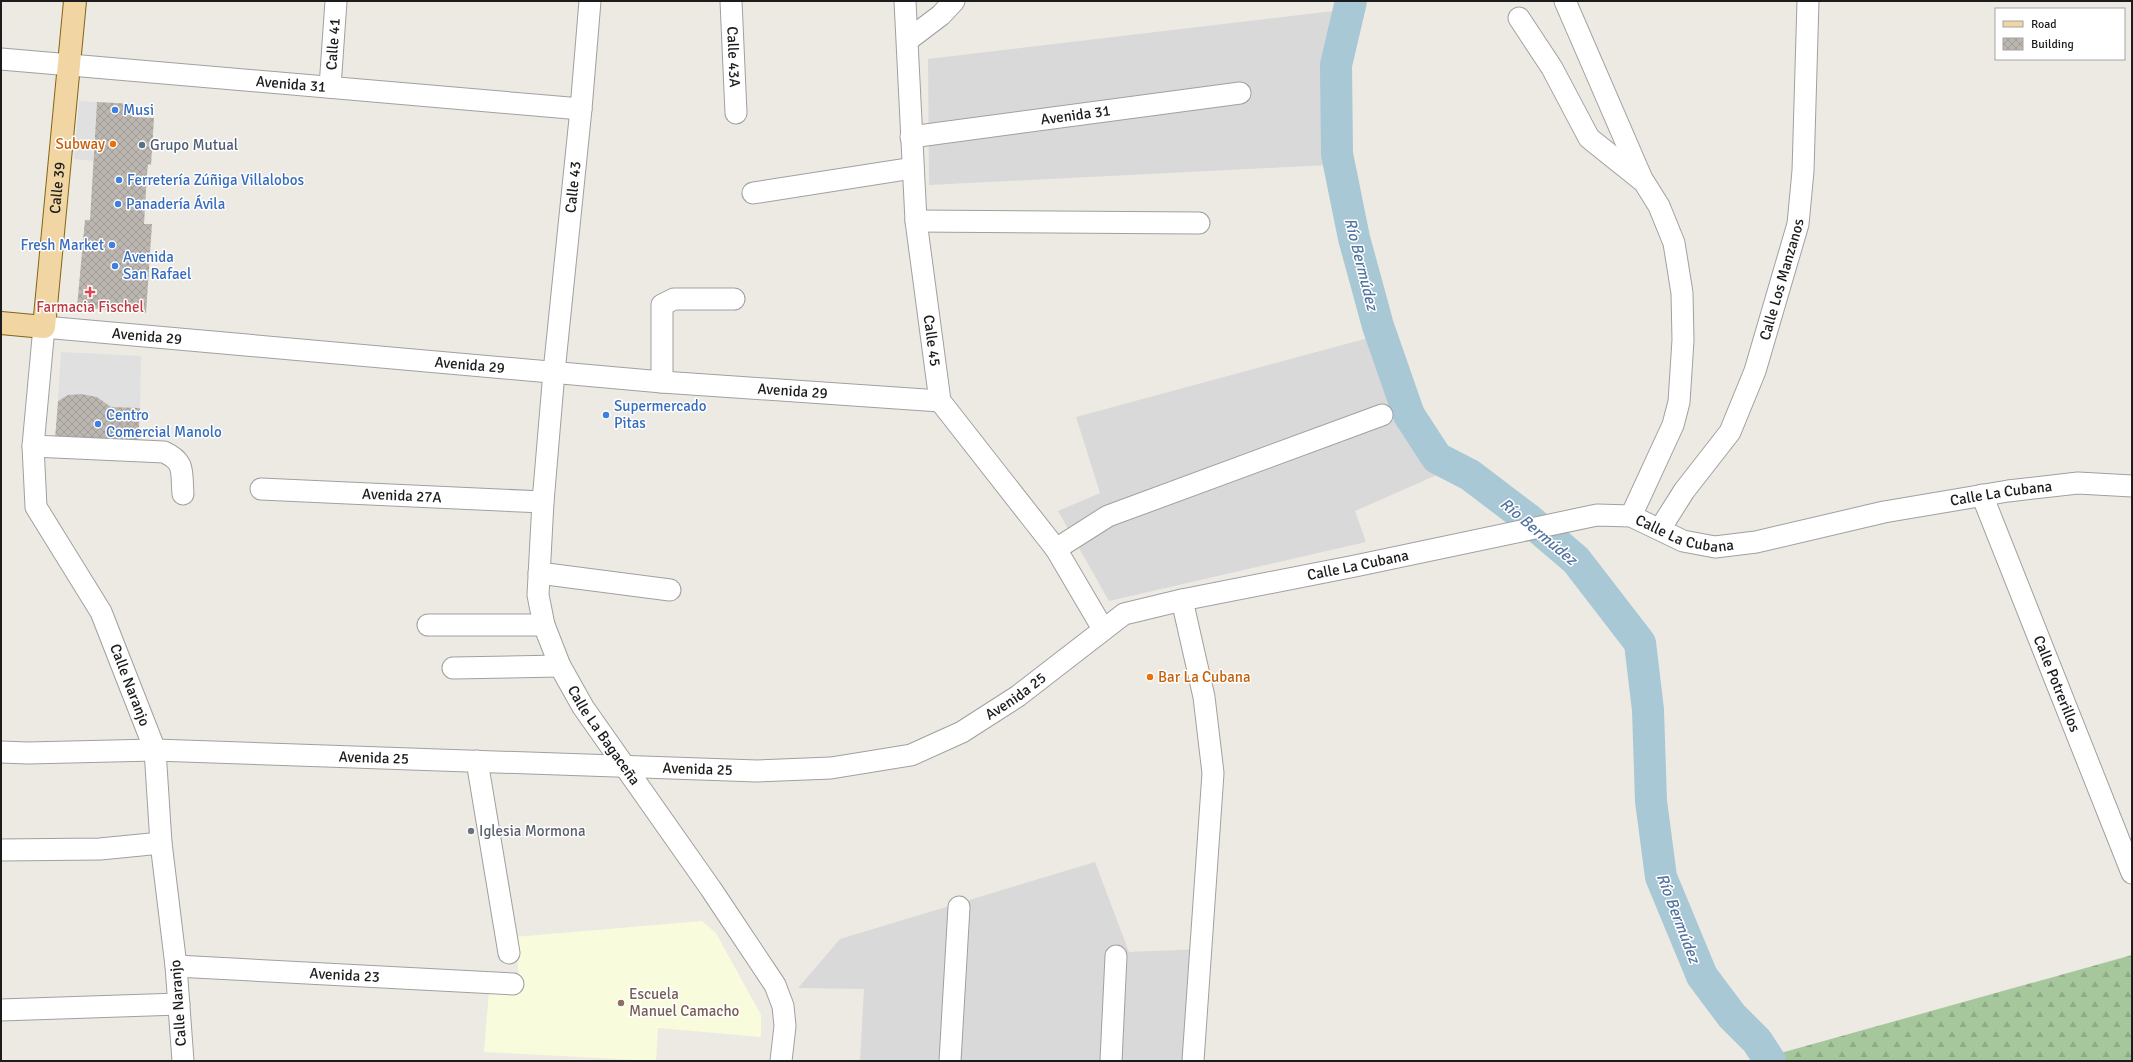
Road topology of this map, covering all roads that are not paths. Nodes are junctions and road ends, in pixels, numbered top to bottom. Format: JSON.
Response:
{"nodes":[{"id":1,"x":75,"y":1,"type":"edge"},
{"id":2,"x":336,"y":1,"type":"edge"},
{"id":3,"x":590,"y":1,"type":"edge"},
{"id":4,"x":730,"y":1,"type":"edge"},
{"id":5,"x":905,"y":1,"type":"edge"},
{"id":6,"x":954,"y":1,"type":"edge"},
{"id":7,"x":1565,"y":1,"type":"edge"},
{"id":8,"x":1808,"y":1,"type":"edge"},
{"id":9,"x":1520,"y":18,"type":"dead end"},
{"id":10,"x":908,"y":40,"type":"junction"},
{"id":11,"x":1,"y":58,"type":"edge"},
{"id":12,"x":70,"y":64,"type":"junction"},
{"id":13,"x":330,"y":87,"type":"junction"},
{"id":14,"x":1240,"y":94,"type":"dead end"},
{"id":15,"x":581,"y":109,"type":"junction"},
{"id":16,"x":736,"y":113,"type":"dead end"},
{"id":17,"x":911,"y":137,"type":"junction"},
{"id":18,"x":913,"y":168,"type":"junction"},
{"id":19,"x":1644,"y":182,"type":"junction"},
{"id":20,"x":753,"y":193,"type":"dead end"},
{"id":21,"x":916,"y":221,"type":"junction"},
{"id":22,"x":1199,"y":223,"type":"dead end"},
{"id":23,"x":734,"y":299,"type":"dead end"},
{"id":24,"x":1,"y":324,"type":"edge"},
{"id":25,"x":44,"y":327,"type":"junction"},
{"id":26,"x":554,"y":372,"type":"junction"},
{"id":27,"x":662,"y":382,"type":"junction"},
{"id":28,"x":940,"y":401,"type":"junction"},
{"id":29,"x":1382,"y":415,"type":"dead end"},
{"id":30,"x":33,"y":446,"type":"junction"},
{"id":31,"x":2132,"y":486,"type":"edge"},
{"id":32,"x":261,"y":489,"type":"dead end"},
{"id":33,"x":183,"y":494,"type":"dead end"},
{"id":34,"x":1982,"y":495,"type":"junction"},
{"id":35,"x":543,"y":502,"type":"junction"},
{"id":36,"x":1630,"y":516,"type":"junction"},
{"id":37,"x":1660,"y":529,"type":"junction"},
{"id":38,"x":1056,"y":549,"type":"junction"},
{"id":39,"x":539,"y":573,"type":"junction"},
{"id":40,"x":670,"y":590,"type":"dead end"},
{"id":41,"x":1182,"y":600,"type":"junction"},
{"id":42,"x":428,"y":625,"type":"dead end"},
{"id":43,"x":544,"y":625,"type":"junction"},
{"id":44,"x":1103,"y":629,"type":"junction"},
{"id":45,"x":560,"y":666,"type":"junction"},
{"id":46,"x":453,"y":668,"type":"dead end"},
{"id":47,"x":156,"y":750,"type":"junction"},
{"id":48,"x":1,"y":752,"type":"edge"},
{"id":49,"x":477,"y":761,"type":"junction"},
{"id":50,"x":626,"y":766,"type":"junction"},
{"id":51,"x":161,"y":843,"type":"junction"},
{"id":52,"x":1,"y":850,"type":"edge"},
{"id":53,"x":2132,"y":873,"type":"edge"},
{"id":54,"x":960,"y":907,"type":"dead end"},
{"id":55,"x":509,"y":953,"type":"dead end"},
{"id":56,"x":1116,"y":956,"type":"dead end"},
{"id":57,"x":176,"y":966,"type":"junction"},
{"id":58,"x":513,"y":984,"type":"dead end"},
{"id":59,"x":180,"y":1004,"type":"junction"},
{"id":60,"x":1,"y":1010,"type":"edge"},
{"id":61,"x":183,"y":1061,"type":"edge"},
{"id":62,"x":781,"y":1061,"type":"edge"},
{"id":63,"x":950,"y":1061,"type":"edge"},
{"id":64,"x":1111,"y":1061,"type":"edge"},
{"id":65,"x":1193,"y":1061,"type":"edge"}],
"edges":[{"from":1,"to":12,"type":"main road","name":"Calle 39"},
{"from":2,"to":13,"type":"street","name":"Calle 41"},
{"from":3,"to":15,"type":"street","name":"Calle 43"},
{"from":4,"to":16,"type":"street","name":"Calle 43A"},
{"from":5,"to":10,"type":"street","name":"Calle 45"},
{"from":6,"to":10,"type":"street"},
{"from":7,"to":19,"type":"street"},
{"from":8,"to":37,"type":"street","name":"Calle Los Manzanos"},
{"from":9,"to":19,"type":"street"},
{"from":10,"to":17,"type":"street","name":"Calle 45"},
{"from":11,"to":12,"type":"street","name":"Avenida 31"},
{"from":12,"to":13,"type":"street","name":"Avenida 31"},
{"from":12,"to":25,"type":"main road","name":"Calle 39"},
{"from":13,"to":15,"type":"street","name":"Avenida 31"},
{"from":14,"to":17,"type":"street","name":"Avenida 31"},
{"from":15,"to":26,"type":"street","name":"Calle 43"},
{"from":17,"to":18,"type":"street","name":"Calle 45"},
{"from":18,"to":20,"type":"street"},
{"from":18,"to":21,"type":"street","name":"Calle 45"},
{"from":19,"to":36,"type":"street"},
{"from":21,"to":22,"type":"street"},
{"from":21,"to":28,"type":"street","name":"Calle 45"},
{"from":23,"to":27,"type":"street"},
{"from":24,"to":25,"type":"main road","name":"Avenida 29"},
{"from":25,"to":26,"type":"street","name":"Avenida 29"},
{"from":25,"to":30,"type":"street","name":"Calle Naranjo"},
{"from":26,"to":27,"type":"street","name":"Avenida 29"},
{"from":26,"to":35,"type":"street","name":"Calle La Bagaceña"},
{"from":27,"to":28,"type":"street","name":"Avenida 29"},
{"from":28,"to":38,"type":"street"},
{"from":29,"to":38,"type":"street"},
{"from":30,"to":33,"type":"street"},
{"from":30,"to":47,"type":"street","name":"Calle Naranjo"},
{"from":31,"to":34,"type":"street","name":"Calle La Cubana"},
{"from":32,"to":35,"type":"street","name":"Avenida 27A"},
{"from":34,"to":37,"type":"street","name":"Calle La Cubana"},
{"from":34,"to":53,"type":"street","name":"Calle Potrerillos"},
{"from":35,"to":39,"type":"street","name":"Calle La Bagaceña"},
{"from":36,"to":37,"type":"street","name":"Calle La Cubana"},
{"from":36,"to":41,"type":"street","name":"Calle La Cubana"},
{"from":38,"to":44,"type":"street"},
{"from":39,"to":40,"type":"street"},
{"from":39,"to":43,"type":"street","name":"Calle La Bagaceña"},
{"from":41,"to":44,"type":"street","name":"Calle La Cubana"},
{"from":41,"to":65,"type":"street"},
{"from":42,"to":43,"type":"street"},
{"from":43,"to":45,"type":"street","name":"Calle La Bagaceña"},
{"from":44,"to":50,"type":"street","name":"Avenida 25"},
{"from":45,"to":46,"type":"street"},
{"from":45,"to":50,"type":"street","name":"Calle La Bagaceña"},
{"from":47,"to":48,"type":"street","name":"Avenida 25"},
{"from":47,"to":49,"type":"street","name":"Avenida 25"},
{"from":47,"to":51,"type":"street","name":"Calle Naranjo"},
{"from":49,"to":50,"type":"street","name":"Avenida 25"},
{"from":49,"to":55,"type":"street"},
{"from":50,"to":62,"type":"street","name":"Calle La Bagaceña"},
{"from":51,"to":52,"type":"street"},
{"from":51,"to":57,"type":"street","name":"Calle Naranjo"},
{"from":54,"to":63,"type":"street"},
{"from":56,"to":64,"type":"street"},
{"from":57,"to":58,"type":"street","name":"Avenida 23"},
{"from":57,"to":59,"type":"street","name":"Calle Naranjo"},
{"from":59,"to":60,"type":"street"},
{"from":59,"to":61,"type":"street","name":"Calle Naranjo"}]}
